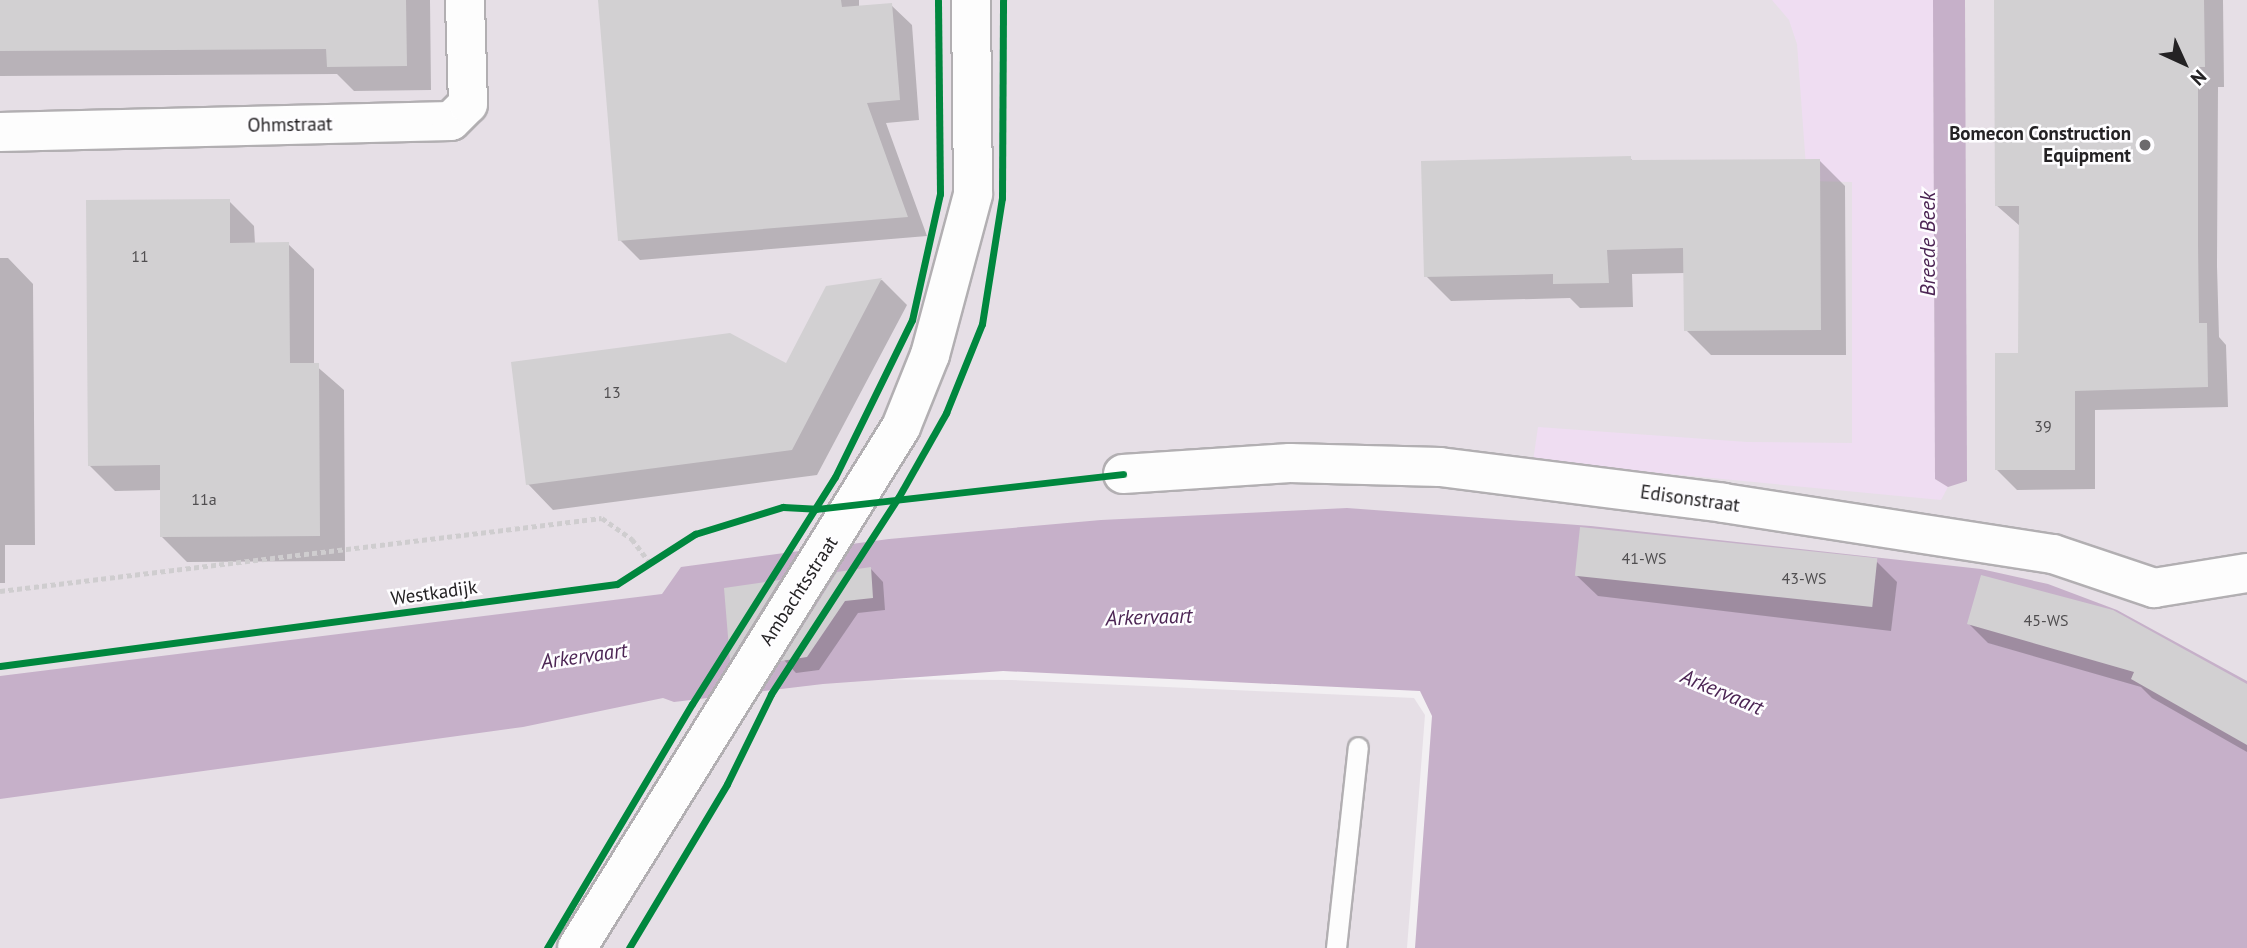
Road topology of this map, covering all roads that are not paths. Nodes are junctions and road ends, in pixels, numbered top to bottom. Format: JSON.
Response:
{"nodes":[{"id":1,"x":465,"y":0,"type":"edge"},
{"id":2,"x":971,"y":0,"type":"edge"},
{"id":3,"x":0,"y":132,"type":"edge"},
{"id":4,"x":1124,"y":474,"type":"dead end"},
{"id":5,"x":2247,"y":573,"type":"edge"},
{"id":6,"x":1358,"y":747,"type":"dead end"},
{"id":7,"x":577,"y":948,"type":"edge"},
{"id":8,"x":1336,"y":948,"type":"edge"}],
"edges":[{"from":1,"to":3,"type":"street","name":"Ohmstraat"},
{"from":2,"to":7,"type":"street","name":"Ambachtsstraat"},
{"from":4,"to":5,"type":"street","name":"Edisonstraat"},
{"from":6,"to":8,"type":"lane"}]}
